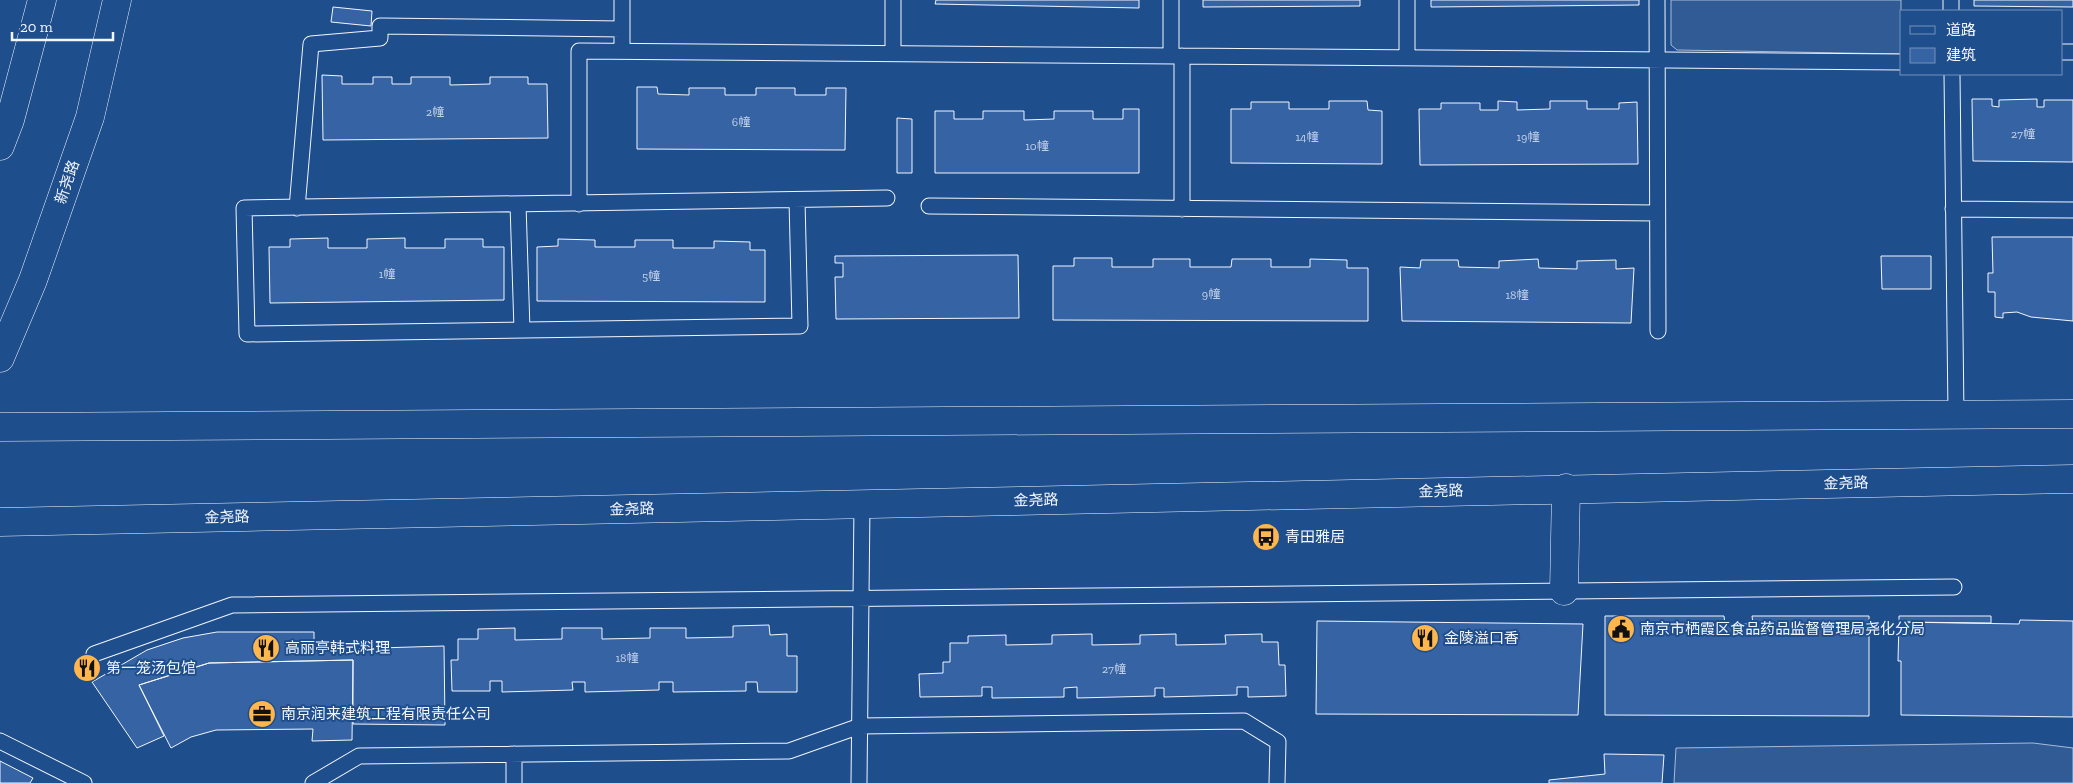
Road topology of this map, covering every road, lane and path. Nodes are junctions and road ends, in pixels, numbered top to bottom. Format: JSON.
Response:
{"nodes":[{"id":1,"x":42,"y":0,"type":"edge"},
{"id":2,"x":117,"y":0,"type":"edge"},
{"id":3,"x":622,"y":0,"type":"edge"},
{"id":4,"x":894,"y":0,"type":"edge"},
{"id":5,"x":1171,"y":0,"type":"edge"},
{"id":6,"x":1407,"y":0,"type":"edge"},
{"id":7,"x":1657,"y":0,"type":"edge"},
{"id":8,"x":622,"y":29,"type":"junction"},
{"id":9,"x":622,"y":51,"type":"junction"},
{"id":10,"x":894,"y":53,"type":"junction"},
{"id":11,"x":1177,"y":56,"type":"junction"},
{"id":12,"x":1407,"y":58,"type":"junction"},
{"id":13,"x":1657,"y":60,"type":"junction"},
{"id":14,"x":1900,"y":62,"type":"edge"},
{"id":15,"x":1952,"y":75,"type":"edge"},
{"id":16,"x":0,"y":146,"type":"edge"},
{"id":17,"x":887,"y":198,"type":"dead end"},
{"id":18,"x":798,"y":200,"type":"junction"},
{"id":19,"x":518,"y":204,"type":"junction"},
{"id":20,"x":578,"y":204,"type":"junction"},
{"id":21,"x":930,"y":206,"type":"dead end"},
{"id":22,"x":297,"y":208,"type":"junction"},
{"id":23,"x":1182,"y":209,"type":"junction"},
{"id":24,"x":1953,"y":209,"type":"junction"},
{"id":25,"x":2073,"y":210,"type":"edge"},
{"id":26,"x":1657,"y":213,"type":"junction"},
{"id":27,"x":522,"y":330,"type":"junction"},
{"id":28,"x":1658,"y":331,"type":"dead end"},
{"id":29,"x":0,"y":358,"type":"edge"},
{"id":30,"x":2073,"y":414,"type":"edge"},
{"id":31,"x":1956,"y":415,"type":"junction"},
{"id":32,"x":0,"y":427,"type":"edge"},
{"id":33,"x":2073,"y":479,"type":"edge"},
{"id":34,"x":1566,"y":488,"type":"junction"},
{"id":35,"x":862,"y":504,"type":"junction"},
{"id":36,"x":0,"y":522,"type":"edge"},
{"id":37,"x":1954,"y":586,"type":"dead end"},
{"id":38,"x":1564,"y":591,"type":"junction"},
{"id":39,"x":862,"y":598,"type":"junction"},
{"id":40,"x":94,"y":654,"type":"dead end"},
{"id":41,"x":860,"y":726,"type":"junction"},
{"id":42,"x":0,"y":741,"type":"edge"},
{"id":43,"x":514,"y":754,"type":"junction"},
{"id":44,"x":84,"y":783,"type":"edge"},
{"id":45,"x":313,"y":783,"type":"edge"},
{"id":46,"x":514,"y":783,"type":"edge"},
{"id":47,"x":859,"y":783,"type":"edge"},
{"id":48,"x":1277,"y":783,"type":"edge"}],
"edges":[{"from":1,"to":16,"type":"main road"},
{"from":2,"to":29,"type":"main road","name":"新尧路"},
{"from":3,"to":8,"type":"lane"},
{"from":4,"to":10,"type":"lane"},
{"from":5,"to":11,"type":"lane"},
{"from":6,"to":12,"type":"lane"},
{"from":7,"to":13,"type":"lane"},
{"from":8,"to":9,"type":"lane"},
{"from":8,"to":22,"type":"lane"},
{"from":9,"to":10,"type":"lane"},
{"from":9,"to":20,"type":"lane"},
{"from":10,"to":11,"type":"lane"},
{"from":11,"to":12,"type":"lane"},
{"from":11,"to":23,"type":"lane"},
{"from":12,"to":13,"type":"lane"},
{"from":13,"to":14,"type":"lane"},
{"from":13,"to":26,"type":"lane"},
{"from":15,"to":24,"type":"lane"},
{"from":17,"to":18,"type":"lane"},
{"from":18,"to":20,"type":"lane"},
{"from":18,"to":27,"type":"lane"},
{"from":19,"to":20,"type":"lane"},
{"from":19,"to":22,"type":"lane"},
{"from":19,"to":27,"type":"lane"},
{"from":21,"to":23,"type":"lane"},
{"from":22,"to":27,"type":"lane"},
{"from":23,"to":26,"type":"lane"},
{"from":24,"to":25,"type":"lane"},
{"from":24,"to":31,"type":"lane"},
{"from":26,"to":28,"type":"lane"},
{"from":30,"to":31,"type":"main road"},
{"from":31,"to":32,"type":"main road"},
{"from":33,"to":34,"type":"main road","name":"金尧路"},
{"from":34,"to":35,"type":"main road","name":"金尧路"},
{"from":34,"to":38,"type":"main road"},
{"from":35,"to":36,"type":"main road","name":"金尧路"},
{"from":35,"to":39,"type":"lane"},
{"from":37,"to":38,"type":"lane"},
{"from":38,"to":39,"type":"lane"},
{"from":39,"to":40,"type":"lane"},
{"from":39,"to":41,"type":"lane"},
{"from":41,"to":43,"type":"lane"},
{"from":41,"to":47,"type":"lane"},
{"from":41,"to":48,"type":"lane"},
{"from":42,"to":44,"type":"lane"},
{"from":43,"to":45,"type":"lane"},
{"from":43,"to":46,"type":"lane"}]}
